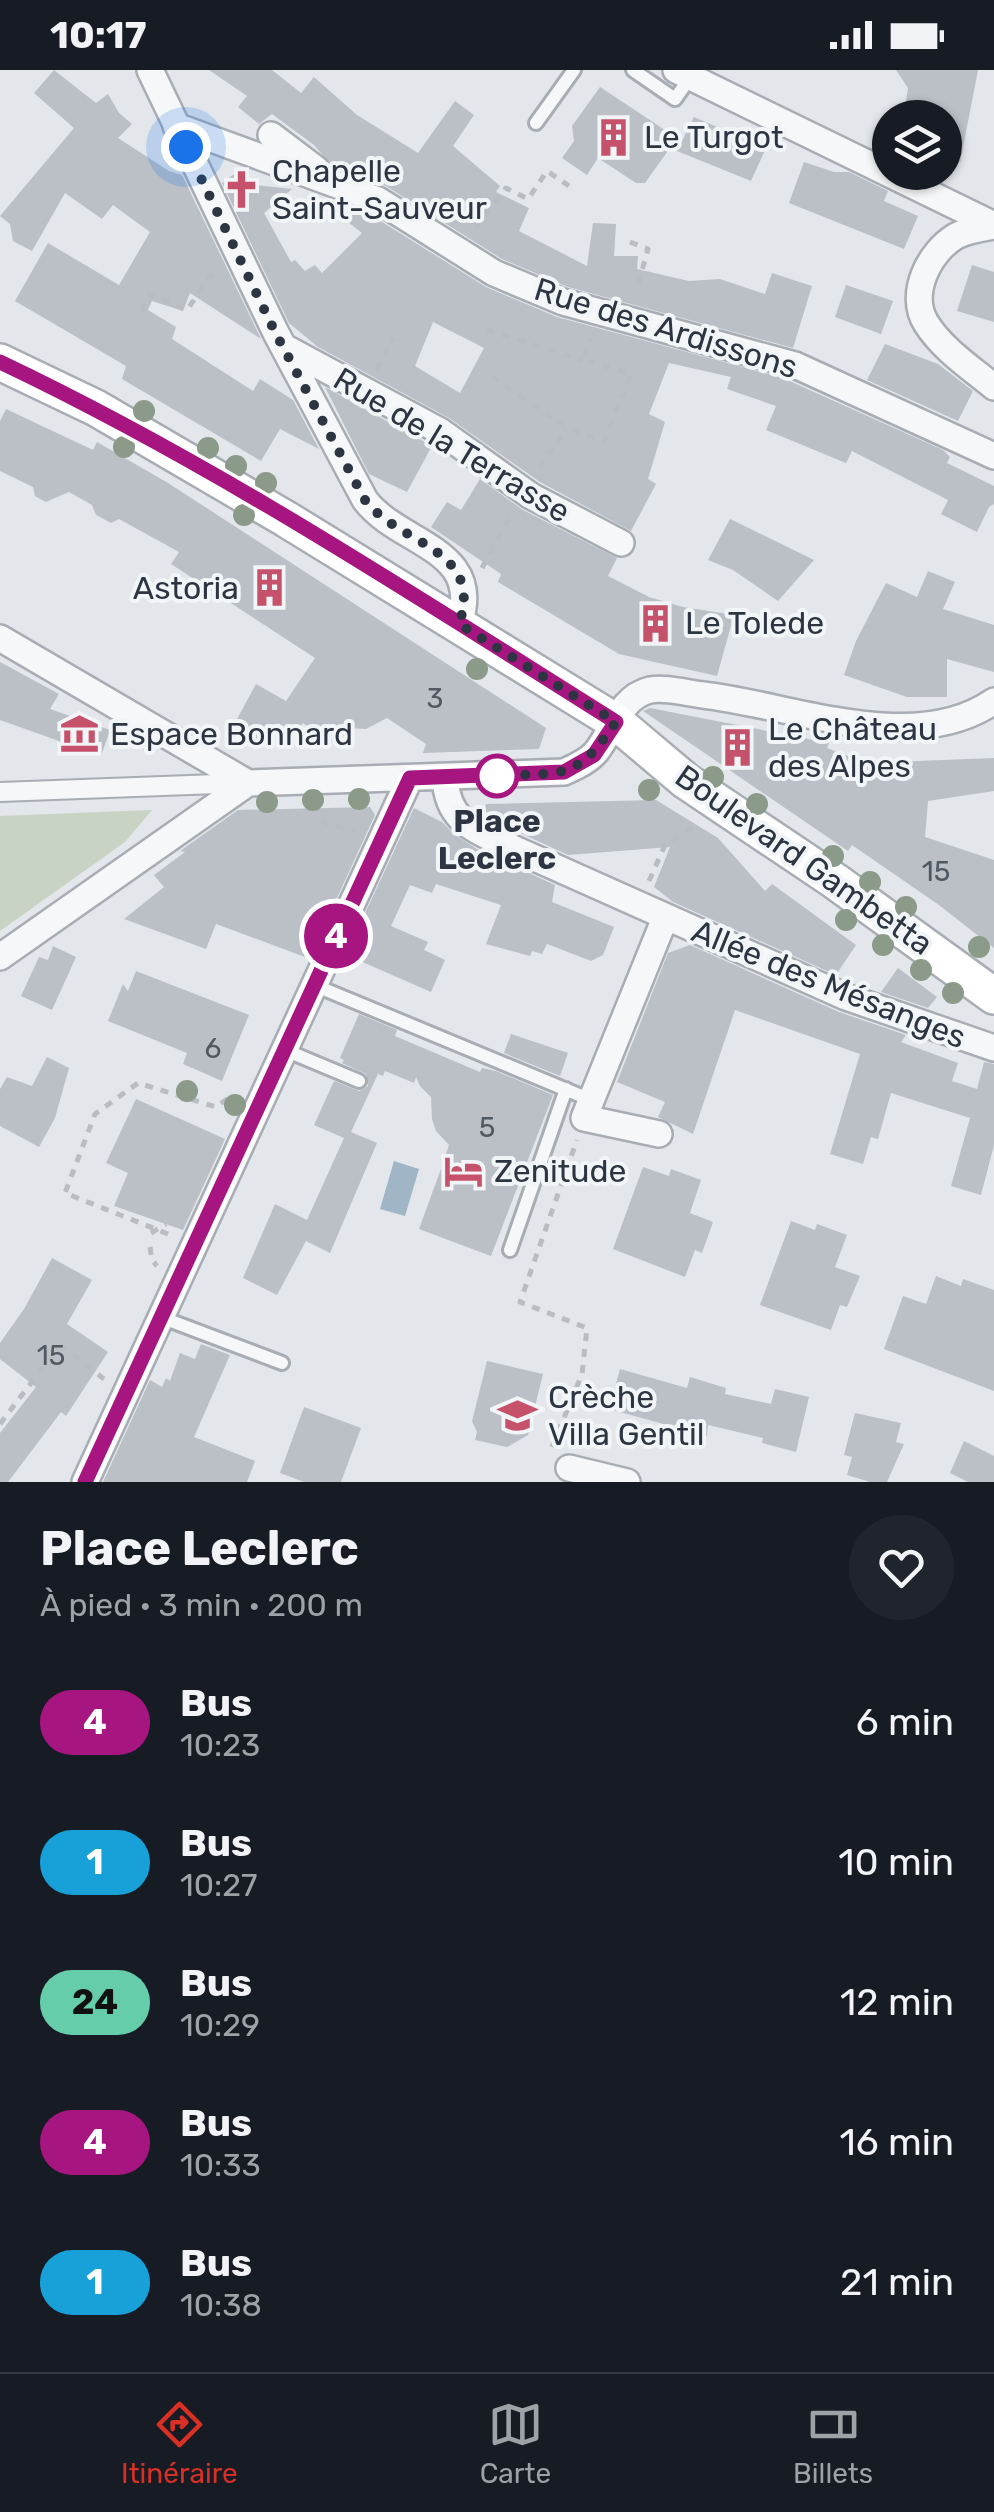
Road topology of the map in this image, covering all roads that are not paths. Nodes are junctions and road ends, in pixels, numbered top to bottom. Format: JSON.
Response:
{"nodes":[{"id":1,"x":150,"y":70,"type":"edge"},
{"id":2,"x":574,"y":70,"type":"edge"},
{"id":3,"x":633,"y":70,"type":"edge"},
{"id":4,"x":682,"y":74,"type":"edge"},
{"id":5,"x":536,"y":123,"type":"dead end"},
{"id":6,"x":176,"y":126,"type":"junction"},
{"id":7,"x":271,"y":135,"type":"dead end"},
{"id":8,"x":340,"y":186,"type":"junction"},
{"id":9,"x":994,"y":226,"type":"edge"},
{"id":10,"x":283,"y":346,"type":"junction"},
{"id":11,"x":0,"y":362,"type":"edge"},
{"id":12,"x":994,"y":387,"type":"edge"},
{"id":13,"x":994,"y":456,"type":"edge"},
{"id":14,"x":621,"y":542,"type":"dead end"},
{"id":15,"x":472,"y":632,"type":"junction"},
{"id":16,"x":0,"y":638,"type":"edge"},
{"id":17,"x":994,"y":700,"type":"edge"},
{"id":18,"x":616,"y":722,"type":"junction"},
{"id":19,"x":445,"y":777,"type":"junction"},
{"id":20,"x":410,"y":778,"type":"junction"},
{"id":21,"x":248,"y":783,"type":"junction"},
{"id":22,"x":0,"y":792,"type":"edge"},
{"id":23,"x":664,"y":918,"type":"junction"},
{"id":24,"x":0,"y":957,"type":"edge"},
{"id":25,"x":314,"y":985,"type":"junction"},
{"id":26,"x":994,"y":996,"type":"edge"},
{"id":27,"x":994,"y":1048,"type":"edge"},
{"id":28,"x":285,"y":1050,"type":"junction"},
{"id":29,"x":359,"y":1082,"type":"dead end"},
{"id":30,"x":566,"y":1089,"type":"junction"},
{"id":31,"x":588,"y":1109,"type":"junction"},
{"id":32,"x":660,"y":1134,"type":"dead end"},
{"id":33,"x":510,"y":1250,"type":"dead end"},
{"id":34,"x":163,"y":1318,"type":"junction"},
{"id":35,"x":282,"y":1364,"type":"dead end"},
{"id":36,"x":569,"y":1468,"type":"road end"},
{"id":37,"x":600,"y":1479,"type":"edge"},
{"id":38,"x":85,"y":1482,"type":"edge"},
{"id":39,"x":627,"y":1482,"type":"edge"}],
"edges":[{"from":1,"to":6,"type":"street"},
{"from":2,"to":5,"type":"lane"},
{"from":3,"to":4,"type":"lane"},
{"from":4,"to":9,"type":"street"},
{"from":6,"to":8,"type":"street","name":"Rue des Ardissons"},
{"from":6,"to":10,"type":"street"},
{"from":7,"to":8,"type":"street"},
{"from":8,"to":13,"type":"street","name":"Rue des Ardissons"},
{"from":9,"to":12,"type":"street"},
{"from":10,"to":14,"type":"street","name":"Rue de la Terrasse"},
{"from":10,"to":15,"type":"street"},
{"from":11,"to":15,"type":"main road","name":"Boulevard Gambetta"},
{"from":15,"to":18,"type":"main road","name":"Boulevard Gambetta"},
{"from":16,"to":21,"type":"street"},
{"from":17,"to":18,"type":"street"},
{"from":18,"to":19,"type":"street"},
{"from":18,"to":26,"type":"main road","name":"Boulevard Gambetta"},
{"from":19,"to":20,"type":"street"},
{"from":19,"to":23,"type":"street","name":"Allée des Mésanges"},
{"from":20,"to":21,"type":"street"},
{"from":20,"to":25,"type":"street"},
{"from":21,"to":22,"type":"street"},
{"from":21,"to":24,"type":"street"},
{"from":23,"to":27,"type":"street","name":"Allée des Mésanges"},
{"from":23,"to":31,"type":"street","name":"Allée des Mésanges"},
{"from":25,"to":28,"type":"street"},
{"from":25,"to":30,"type":"lane"},
{"from":28,"to":29,"type":"lane"},
{"from":28,"to":34,"type":"street"},
{"from":30,"to":31,"type":"lane"},
{"from":30,"to":33,"type":"lane"},
{"from":31,"to":32,"type":"street"},
{"from":34,"to":35,"type":"lane"},
{"from":34,"to":38,"type":"street"},
{"from":36,"to":37,"type":"street"},
{"from":37,"to":39,"type":"street"}]}
